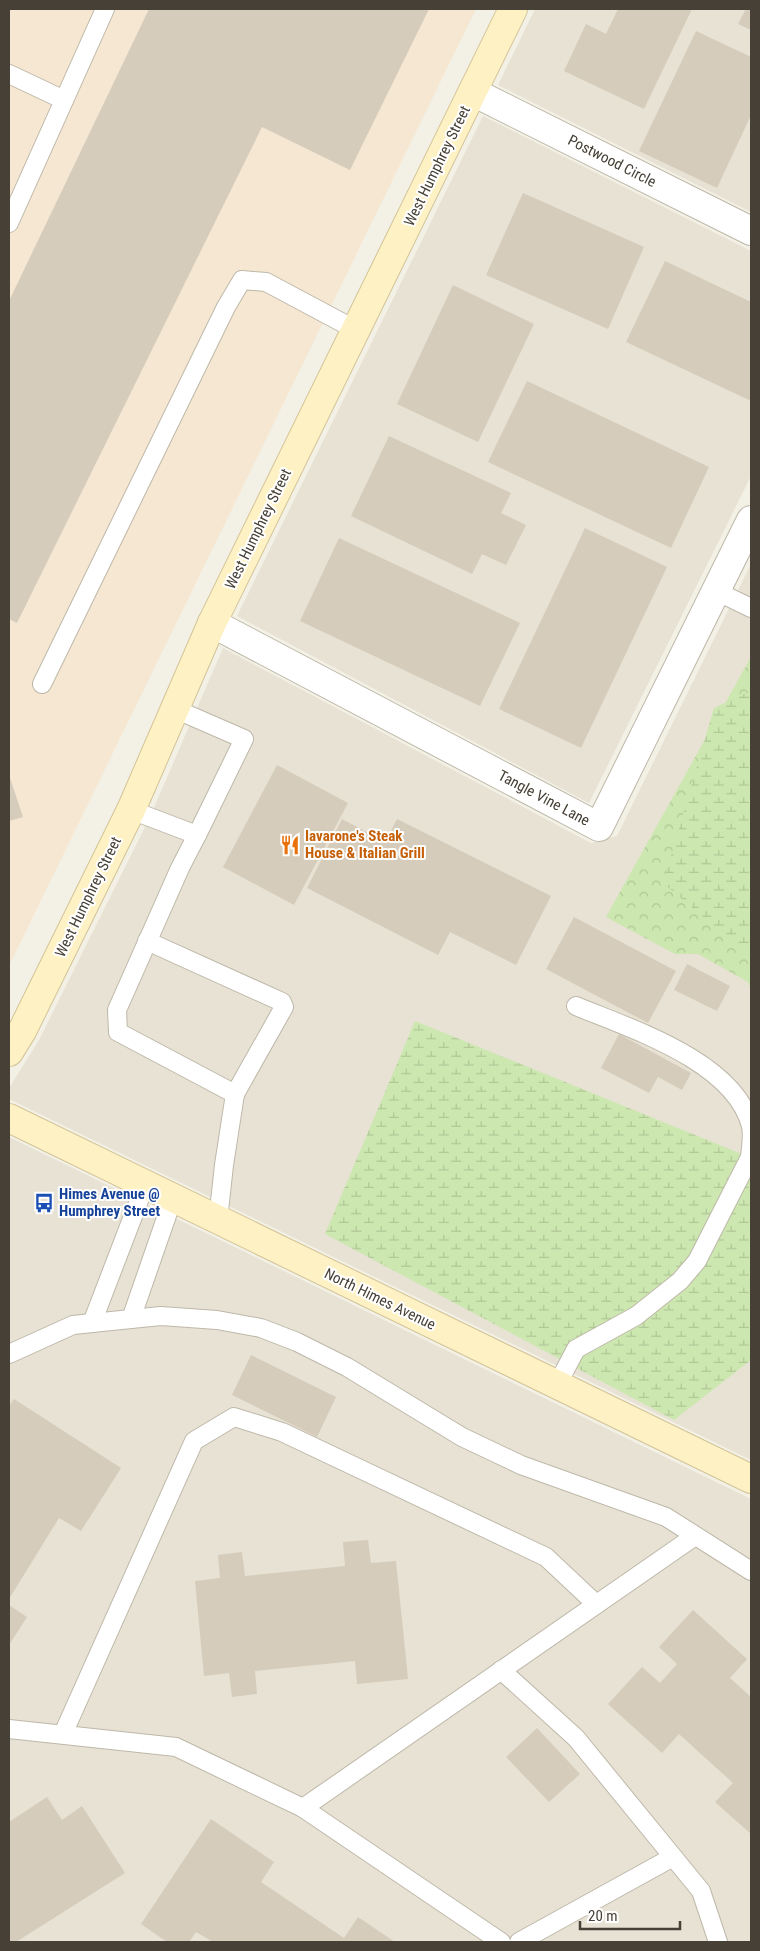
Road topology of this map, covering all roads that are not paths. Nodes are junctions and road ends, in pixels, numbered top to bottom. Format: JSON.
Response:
{"nodes":[{"id":1,"x":105,"y":9,"type":"edge"},
{"id":2,"x":513,"y":9,"type":"edge"},
{"id":3,"x":9,"y":74,"type":"edge"},
{"id":4,"x":473,"y":92,"type":"junction"},
{"id":5,"x":64,"y":100,"type":"junction"},
{"id":6,"x":9,"y":223,"type":"edge"},
{"id":7,"x":751,"y":231,"type":"edge"},
{"id":8,"x":356,"y":330,"type":"junction"},
{"id":9,"x":751,"y":520,"type":"edge"},
{"id":10,"x":716,"y":591,"type":"junction"},
{"id":11,"x":751,"y":608,"type":"edge"},
{"id":12,"x":212,"y":623,"type":"junction"},
{"id":13,"x":42,"y":684,"type":"dead end"},
{"id":14,"x":175,"y":709,"type":"junction"},
{"id":15,"x":131,"y":810,"type":"junction"},
{"id":16,"x":198,"y":835,"type":"junction"},
{"id":17,"x":147,"y":941,"type":"junction"},
{"id":18,"x":576,"y":1006,"type":"dead end"},
{"id":19,"x":9,"y":1052,"type":"edge"},
{"id":20,"x":235,"y":1094,"type":"junction"},
{"id":21,"x":9,"y":1118,"type":"edge"},
{"id":22,"x":145,"y":1184,"type":"junction"},
{"id":23,"x":173,"y":1198,"type":"junction"},
{"id":24,"x":218,"y":1220,"type":"junction"},
{"id":25,"x":132,"y":1319,"type":"junction"},
{"id":26,"x":92,"y":1323,"type":"junction"},
{"id":27,"x":9,"y":1354,"type":"edge"},
{"id":28,"x":557,"y":1385,"type":"junction"},
{"id":29,"x":751,"y":1479,"type":"edge"},
{"id":30,"x":694,"y":1536,"type":"junction"},
{"id":31,"x":751,"y":1572,"type":"edge"},
{"id":32,"x":596,"y":1604,"type":"junction"},
{"id":33,"x":501,"y":1670,"type":"junction"},
{"id":34,"x":9,"y":1729,"type":"edge"},
{"id":35,"x":63,"y":1734,"type":"junction"},
{"id":36,"x":303,"y":1808,"type":"junction"},
{"id":37,"x":673,"y":1857,"type":"junction"},
{"id":38,"x":501,"y":1942,"type":"edge"},
{"id":39,"x":519,"y":1942,"type":"edge"},
{"id":40,"x":718,"y":1942,"type":"edge"}],
"edges":[{"from":1,"to":5,"type":"lane"},
{"from":2,"to":4,"type":"street","name":"West Humphrey Street"},
{"from":3,"to":5,"type":"lane"},
{"from":4,"to":7,"type":"street","name":"Postwood Circle"},
{"from":4,"to":8,"type":"street","name":"West Humphrey Street"},
{"from":5,"to":6,"type":"lane"},
{"from":8,"to":12,"type":"street","name":"West Humphrey Street"},
{"from":8,"to":13,"type":"lane"},
{"from":9,"to":10,"type":"street","name":"Tangle Vine Lane"},
{"from":10,"to":11,"type":"lane"},
{"from":10,"to":12,"type":"street","name":"Tangle Vine Lane"},
{"from":12,"to":14,"type":"street","name":"West Humphrey Street"},
{"from":14,"to":15,"type":"street","name":"West Humphrey Street"},
{"from":14,"to":16,"type":"lane"},
{"from":15,"to":16,"type":"lane"},
{"from":15,"to":19,"type":"street","name":"West Humphrey Street"},
{"from":16,"to":17,"type":"lane"},
{"from":17,"to":20,"type":"lane"},
{"from":17,"to":20,"type":"lane"},
{"from":18,"to":28,"type":"lane"},
{"from":20,"to":24,"type":"lane"},
{"from":21,"to":22,"type":"street","name":"North Himes Avenue"},
{"from":22,"to":23,"type":"street","name":"North Himes Avenue"},
{"from":22,"to":26,"type":"lane"},
{"from":23,"to":24,"type":"street","name":"North Himes Avenue"},
{"from":23,"to":25,"type":"lane"},
{"from":24,"to":28,"type":"street","name":"North Himes Avenue"},
{"from":25,"to":26,"type":"lane"},
{"from":25,"to":30,"type":"lane"},
{"from":26,"to":27,"type":"lane"},
{"from":28,"to":29,"type":"street","name":"North Himes Avenue"},
{"from":30,"to":31,"type":"lane"},
{"from":30,"to":32,"type":"lane"},
{"from":32,"to":33,"type":"lane"},
{"from":32,"to":35,"type":"lane"},
{"from":33,"to":36,"type":"lane"},
{"from":33,"to":37,"type":"lane"},
{"from":34,"to":35,"type":"lane"},
{"from":35,"to":36,"type":"lane"},
{"from":36,"to":38,"type":"lane"},
{"from":37,"to":39,"type":"lane"},
{"from":37,"to":40,"type":"lane"}]}
